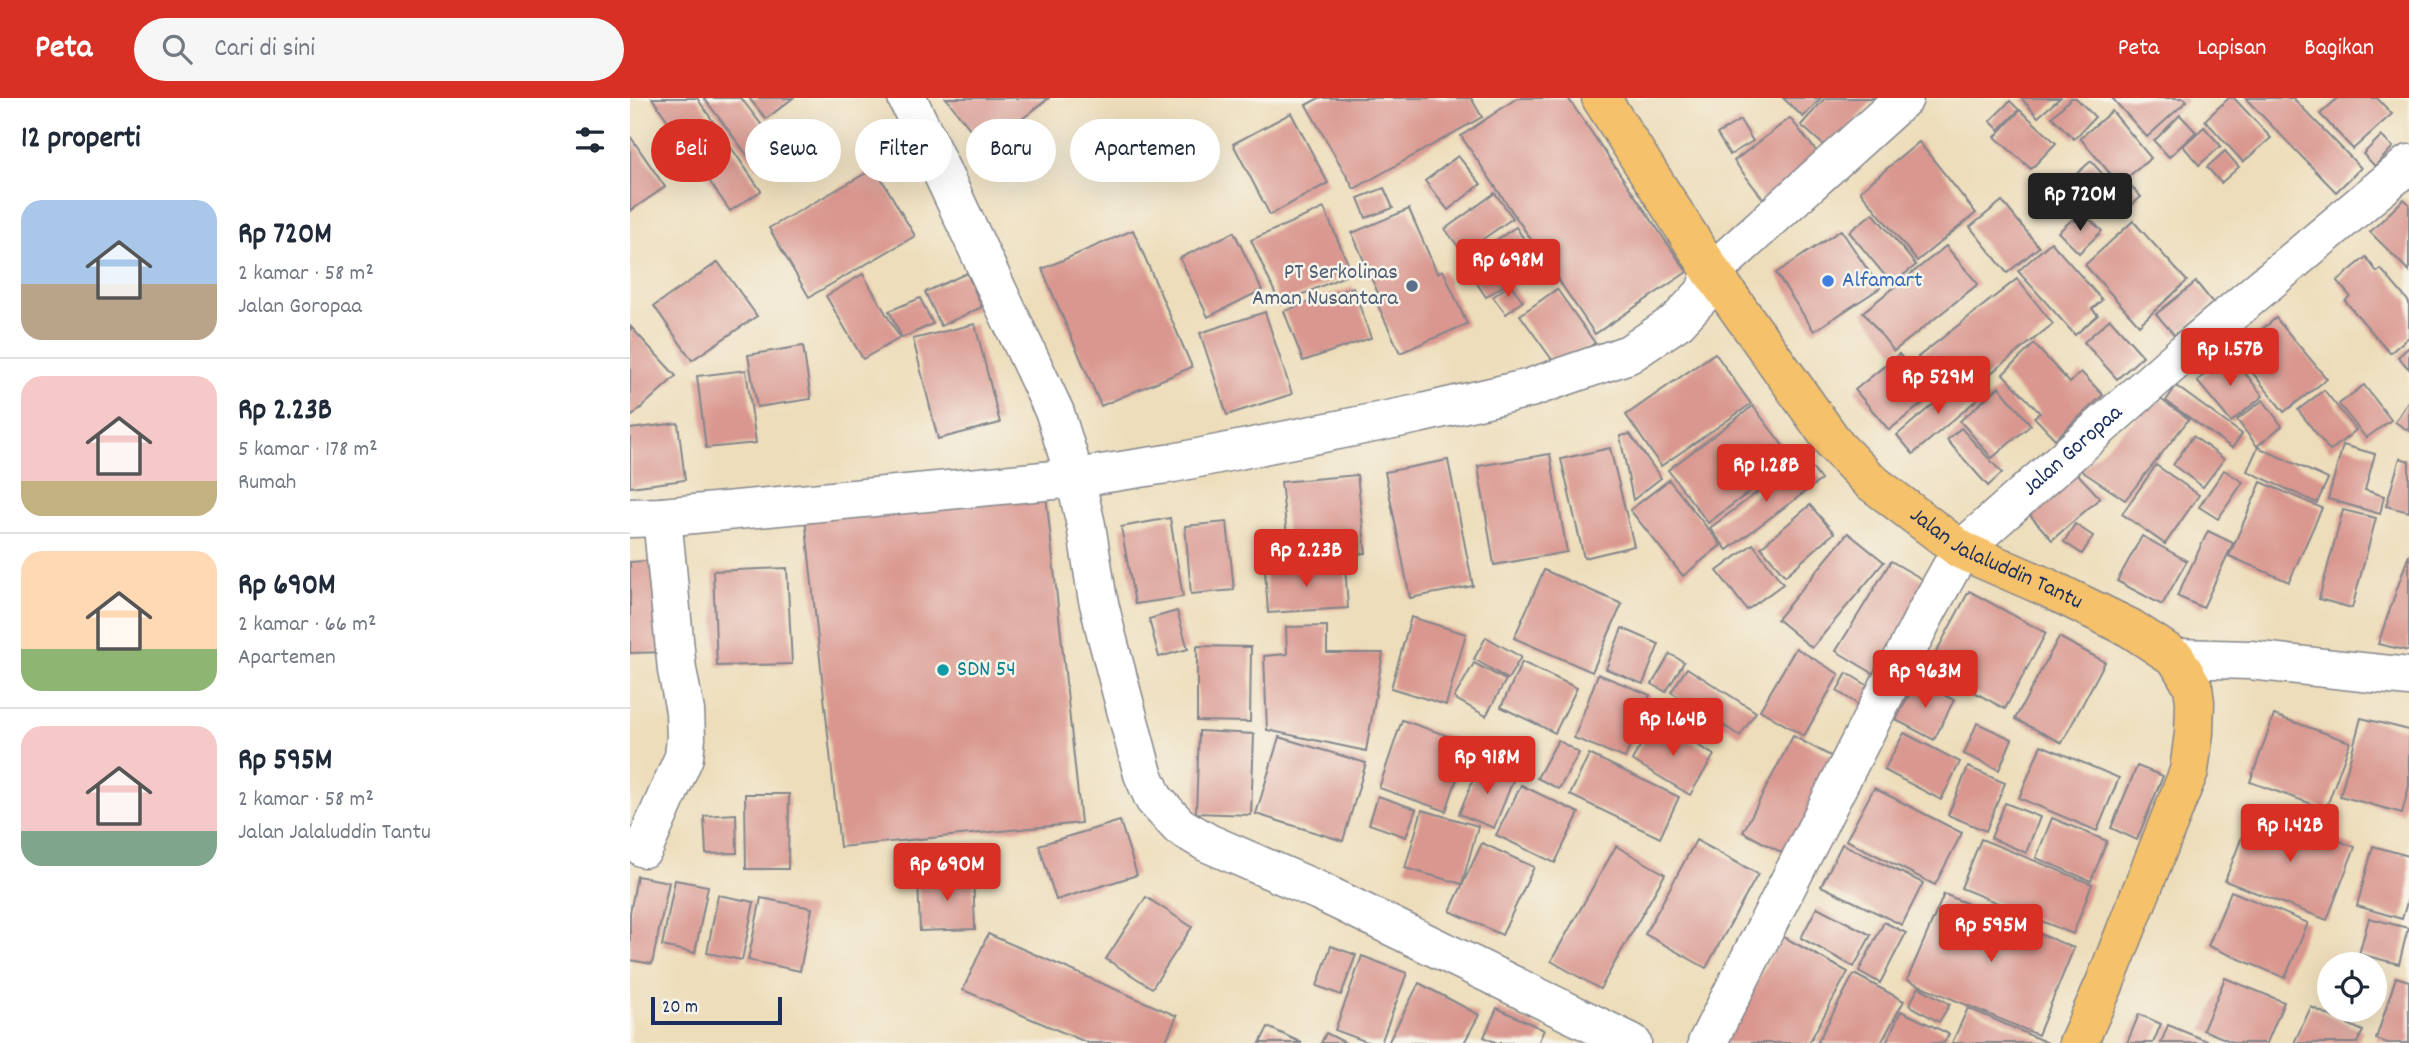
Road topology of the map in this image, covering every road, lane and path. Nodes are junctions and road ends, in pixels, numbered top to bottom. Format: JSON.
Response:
{"nodes":[{"id":1,"x":908,"y":98,"type":"edge"},
{"id":2,"x":1601,"y":98,"type":"edge"},
{"id":3,"x":1904,"y":98,"type":"edge"},
{"id":4,"x":2409,"y":164,"type":"edge"},
{"id":5,"x":1712,"y":272,"type":"junction"},
{"id":6,"x":1075,"y":478,"type":"junction"},
{"id":7,"x":646,"y":517,"type":"edge"},
{"id":8,"x":1961,"y":550,"type":"junction"},
{"id":9,"x":2176,"y":657,"type":"junction"},
{"id":10,"x":2409,"y":677,"type":"edge"},
{"id":11,"x":644,"y":848,"type":"dead end"},
{"id":12,"x":1632,"y":1043,"type":"edge"},
{"id":13,"x":1707,"y":1043,"type":"edge"},
{"id":14,"x":2078,"y":1043,"type":"edge"}],
"edges":[{"from":1,"to":6,"type":"street"},
{"from":2,"to":5,"type":"highway","name":"Jalan Jalaluddin Tantu"},
{"from":3,"to":5,"type":"street"},
{"from":4,"to":8,"type":"street","name":"Jalan Goropaa"},
{"from":5,"to":6,"type":"street"},
{"from":5,"to":8,"type":"highway","name":"Jalan Jalaluddin Tantu"},
{"from":6,"to":7,"type":"street"},
{"from":6,"to":12,"type":"street"},
{"from":7,"to":11,"type":"street"},
{"from":8,"to":9,"type":"highway","name":"Jalan Jalaluddin Tantu"},
{"from":8,"to":13,"type":"street","name":"Jalan Goropaa"},
{"from":9,"to":10,"type":"street"},
{"from":9,"to":14,"type":"highway","name":"Jalan Jalaluddin Tantu"}]}
